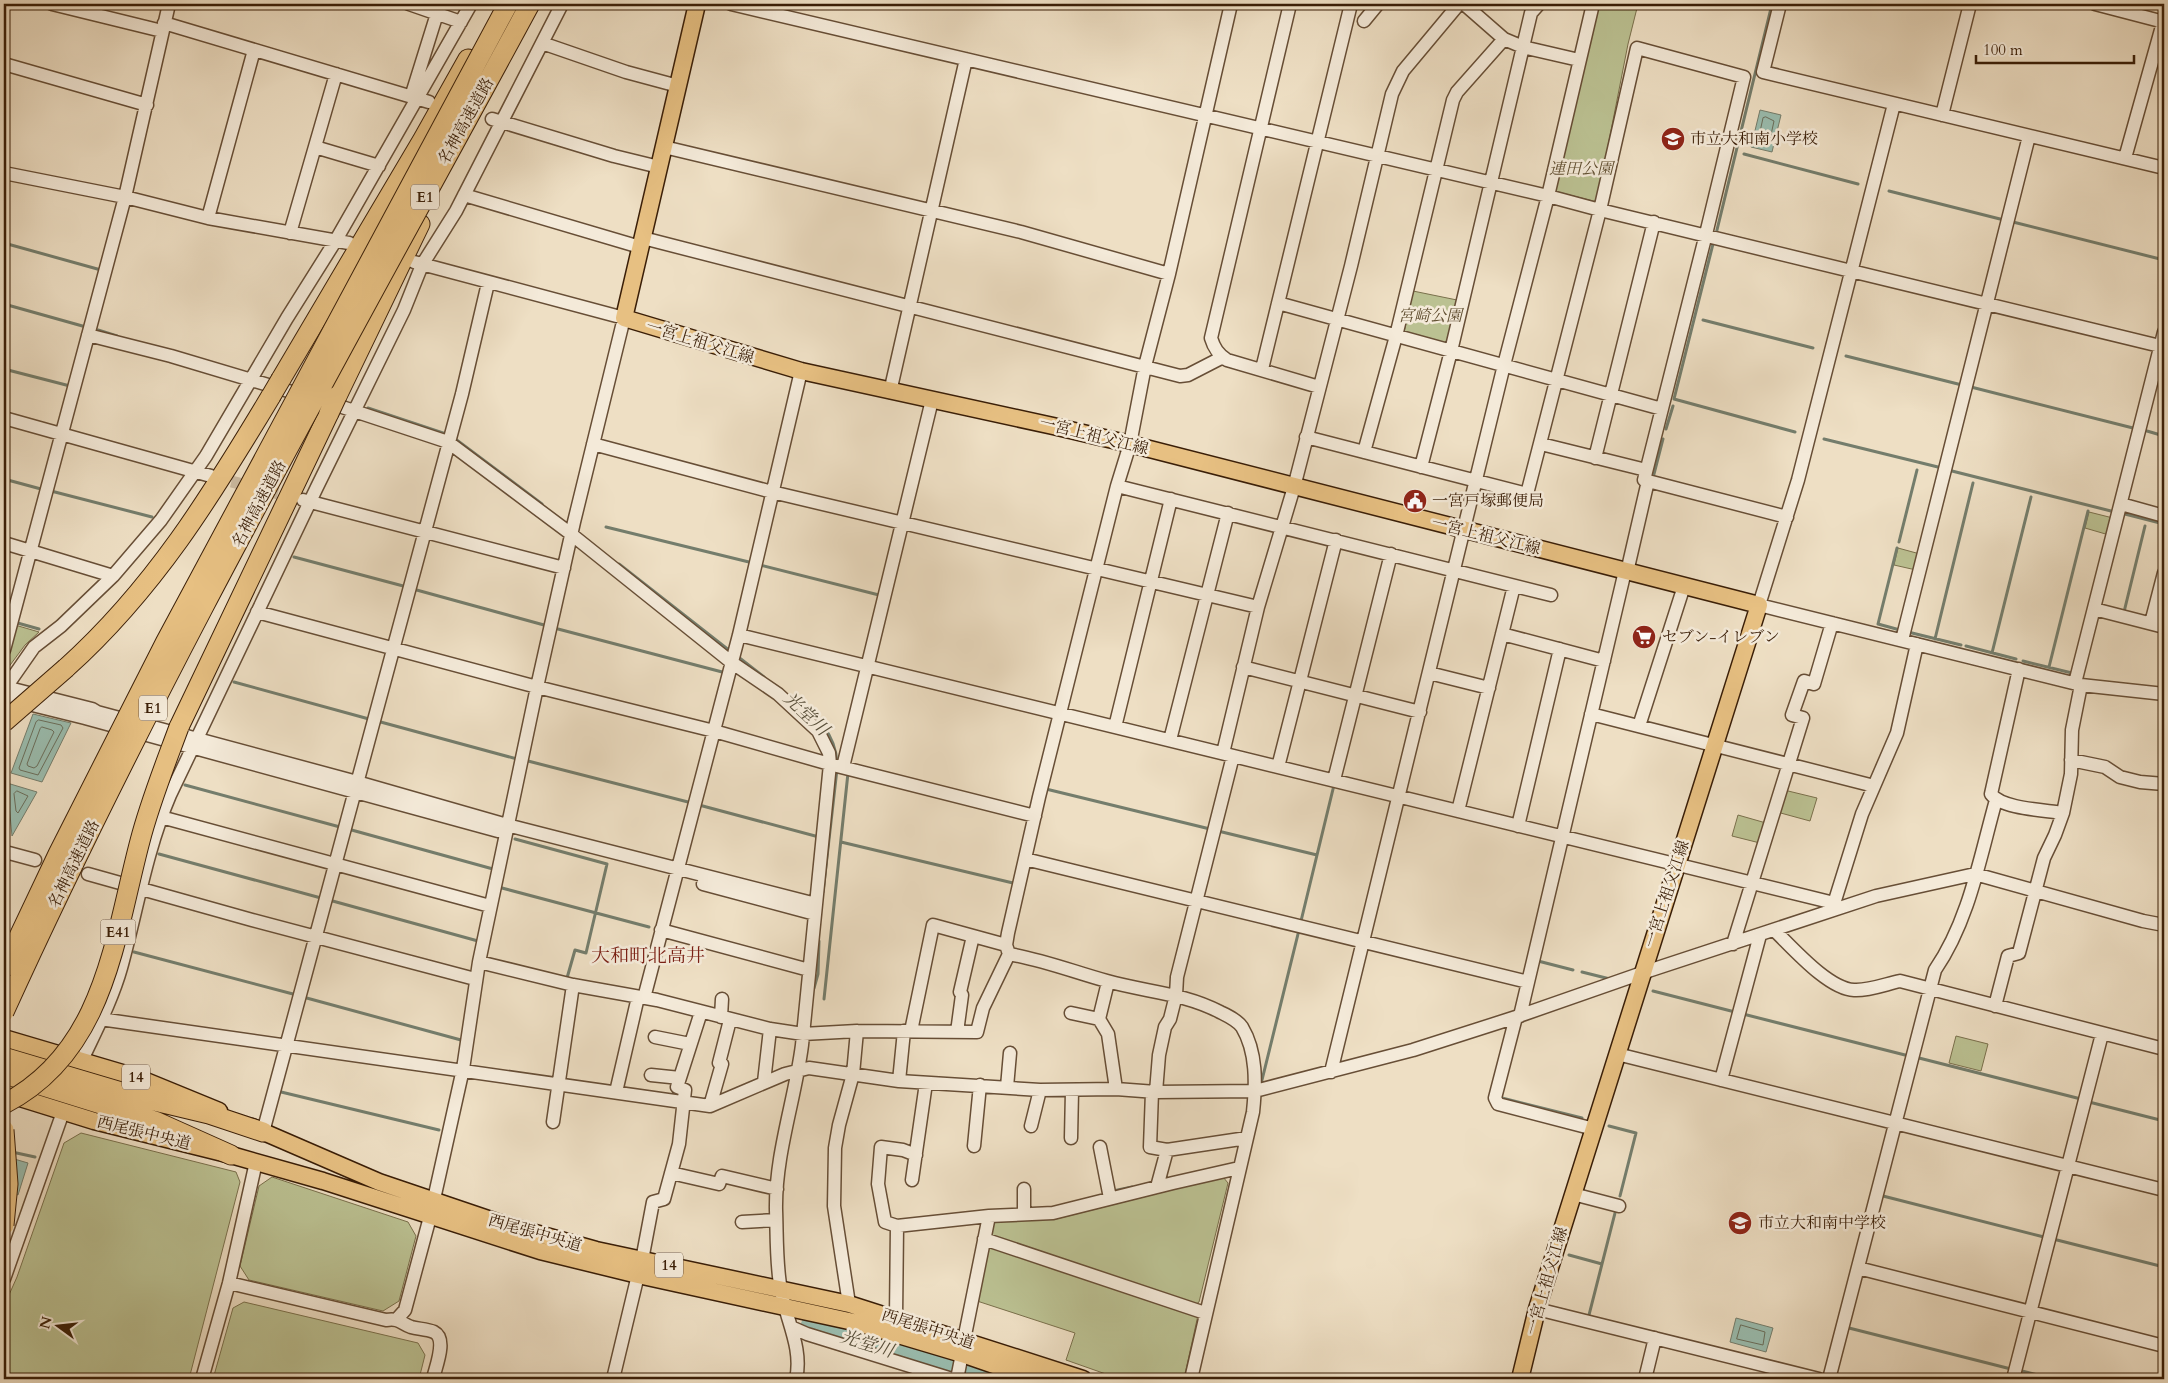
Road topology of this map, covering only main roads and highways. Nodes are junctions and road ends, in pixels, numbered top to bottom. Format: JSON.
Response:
{"nodes":[{"id":1,"x":500,"y":4,"type":"edge"},
{"id":2,"x":508,"y":4,"type":"edge"},
{"id":3,"x":530,"y":4,"type":"edge"},
{"id":4,"x":536,"y":4,"type":"edge"},
{"id":5,"x":697,"y":4,"type":"edge"},
{"id":6,"x":4,"y":722,"type":"edge"},
{"id":7,"x":4,"y":968,"type":"edge"},
{"id":8,"x":4,"y":1012,"type":"edge"},
{"id":9,"x":4,"y":1038,"type":"edge"},
{"id":10,"x":4,"y":1057,"type":"edge"},
{"id":11,"x":4,"y":1074,"type":"edge"},
{"id":12,"x":4,"y":1093,"type":"edge"},
{"id":13,"x":4,"y":1104,"type":"edge"},
{"id":14,"x":4,"y":1130,"type":"edge"},
{"id":15,"x":263,"y":1132,"type":"junction"},
{"id":16,"x":231,"y":1154,"type":"junction"},
{"id":17,"x":431,"y":1209,"type":"junction"},
{"id":18,"x":4,"y":1225,"type":"edge"},
{"id":19,"x":640,"y":1268,"type":"junction"},
{"id":20,"x":959,"y":1366,"type":"edge"},
{"id":21,"x":1035,"y":1379,"type":"edge"},
{"id":22,"x":1083,"y":1379,"type":"edge"},
{"id":23,"x":1520,"y":1379,"type":"edge"}],
"edges":[{"from":1,"to":6,"type":"highway","bridge":true},
{"from":2,"to":7,"type":"highway","name":"名神高速道路","number":"E1","bridge":true},
{"from":3,"to":8,"type":"highway","name":"名神高速道路","number":"E1","bridge":true},
{"from":4,"to":13,"type":"highway","number":"E41","bridge":true},
{"from":5,"to":23,"type":"main road","name":"一宮上祖父江線"},
{"from":9,"to":15,"type":"main road","name":"西尾張中央道","number":"14"},
{"from":10,"to":15,"type":"highway"},
{"from":11,"to":16,"type":"highway"},
{"from":12,"to":16,"type":"main road","name":"西尾張中央道","number":"14"},
{"from":14,"to":18,"type":"highway","bridge":true},
{"from":15,"to":17,"type":"main road","name":"西尾張中央道","number":"14"},
{"from":16,"to":17,"type":"main road","name":"西尾張中央道","number":"14"},
{"from":17,"to":19,"type":"main road","name":"西尾張中央道","number":"14"},
{"from":19,"to":20,"type":"main road","name":"西尾張中央道","number":"14"},
{"from":19,"to":20,"type":"main road","name":"西尾張中央道","number":"14"},
{"from":20,"to":21,"type":"main road","name":"西尾張中央道","number":"14"},
{"from":20,"to":22,"type":"main road","name":"西尾張中央道","number":"14"}]}
